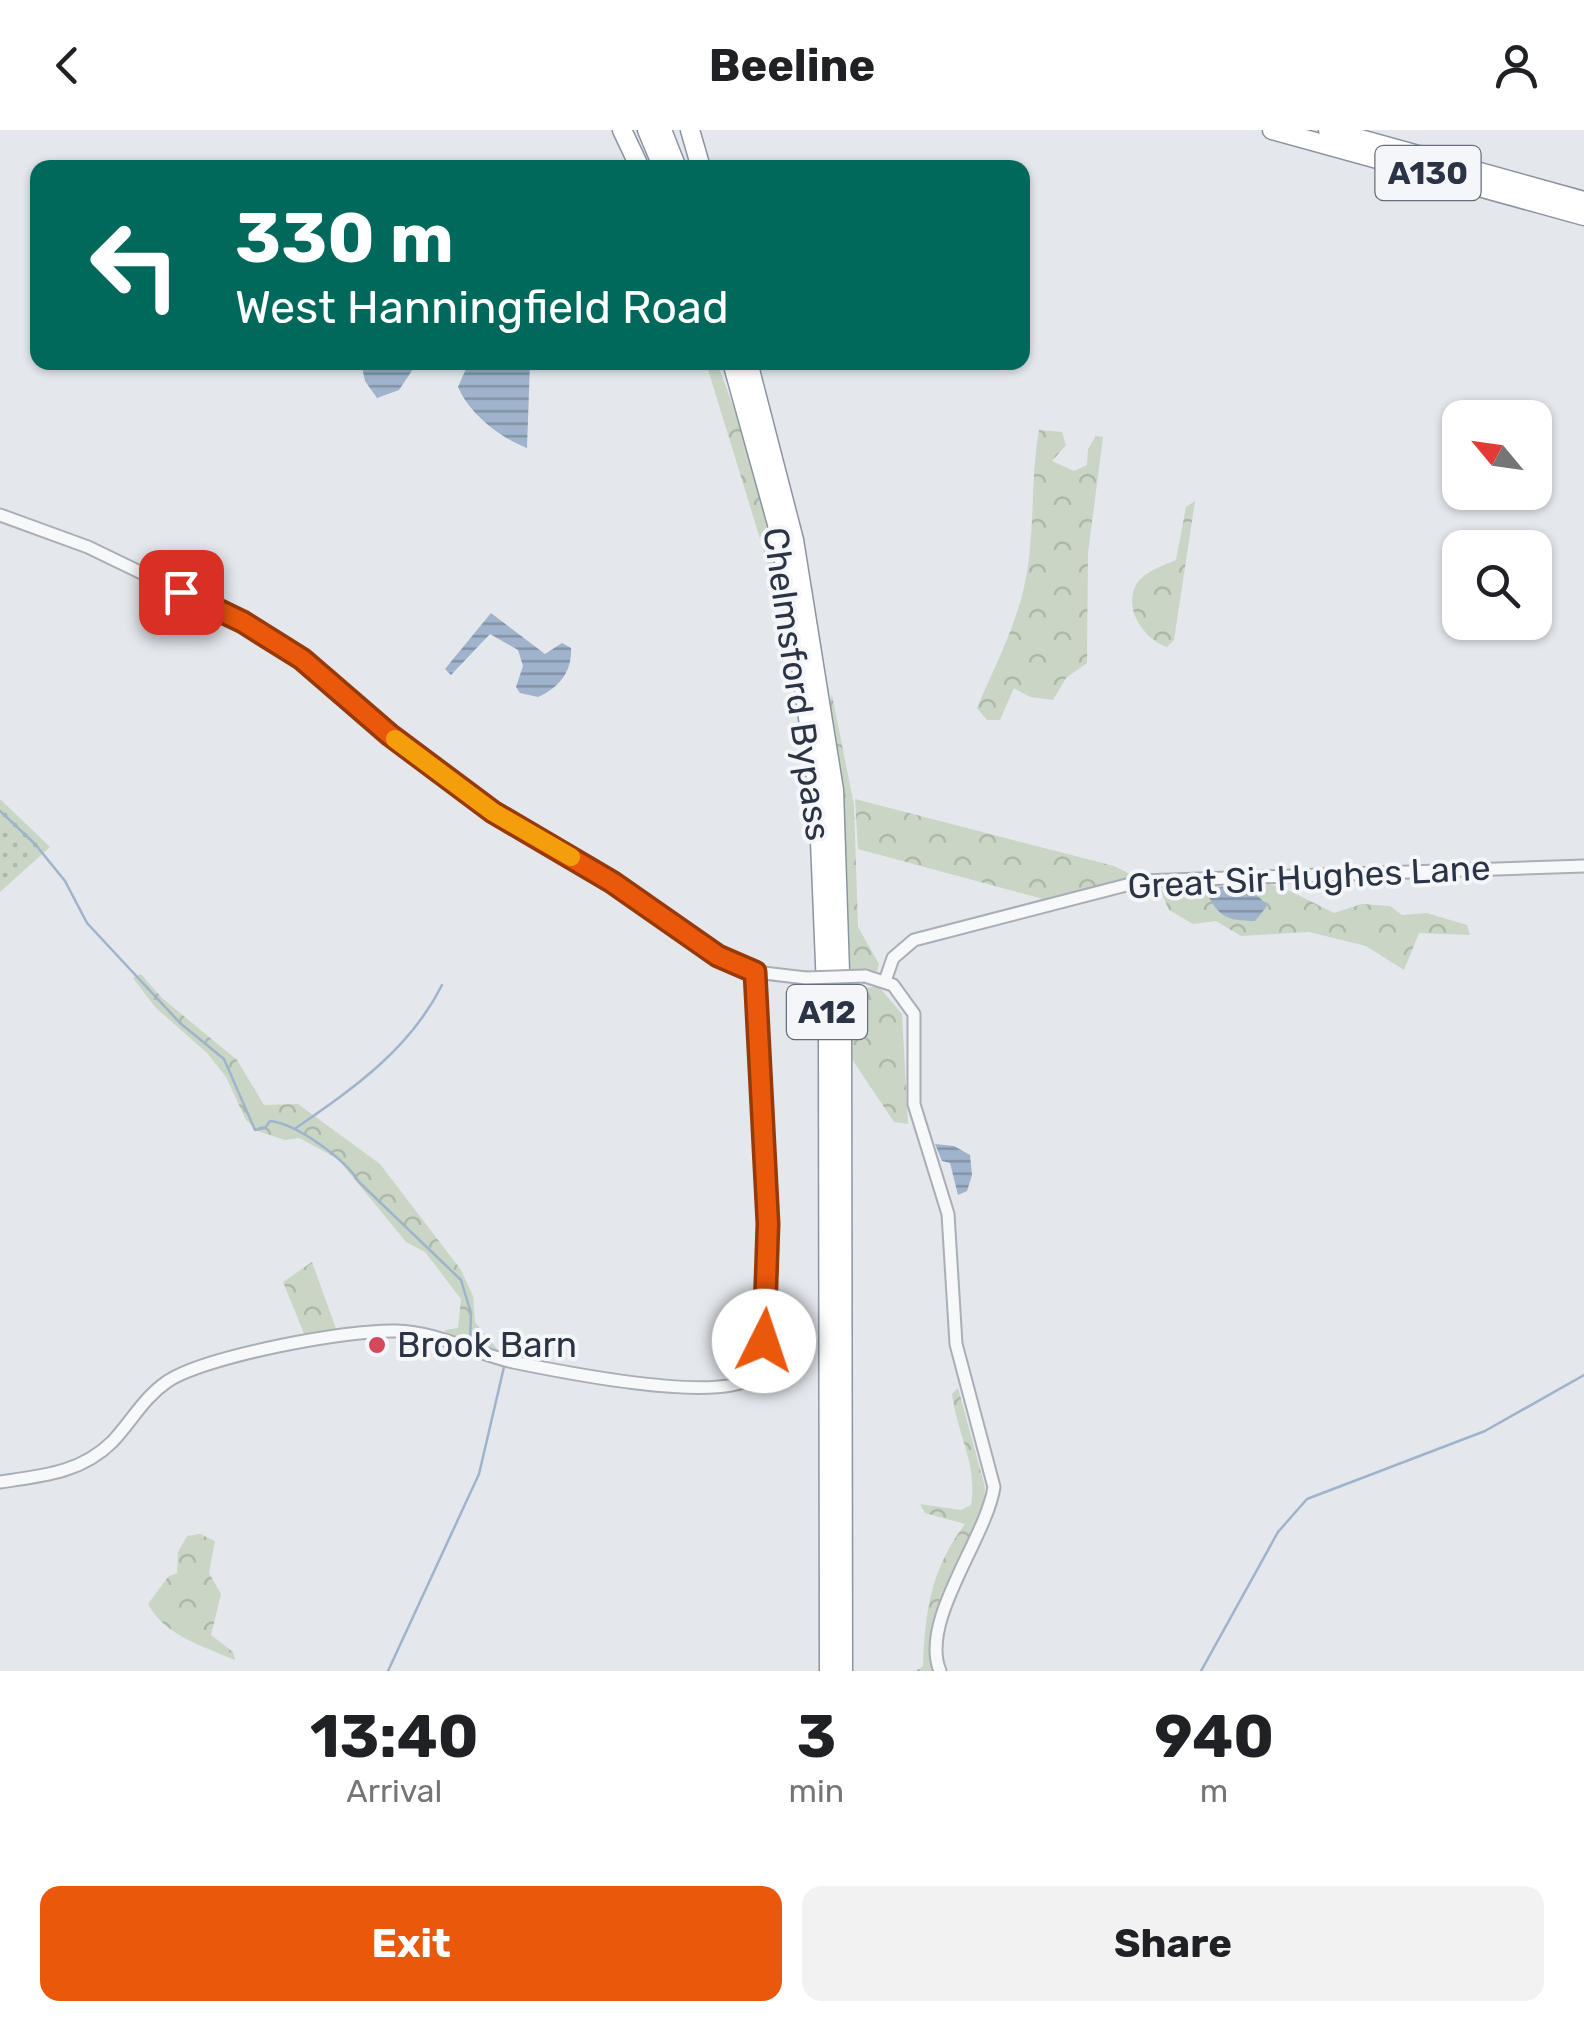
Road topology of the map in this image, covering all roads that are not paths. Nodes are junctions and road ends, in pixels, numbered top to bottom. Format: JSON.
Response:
{"nodes":[{"id":1,"x":622,"y":130,"type":"edge"},
{"id":2,"x":648,"y":130,"type":"edge"},
{"id":3,"x":662,"y":130,"type":"edge"},
{"id":4,"x":690,"y":130,"type":"edge"},
{"id":5,"x":1272,"y":130,"type":"edge"},
{"id":6,"x":1328,"y":130,"type":"edge"},
{"id":7,"x":636,"y":160,"type":"edge"},
{"id":8,"x":660,"y":160,"type":"edge"},
{"id":9,"x":674,"y":160,"type":"edge"},
{"id":10,"x":699,"y":160,"type":"edge"},
{"id":11,"x":1584,"y":201,"type":"edge"},
{"id":12,"x":1584,"y":216,"type":"edge"},
{"id":13,"x":731,"y":370,"type":"edge"},
{"id":14,"x":750,"y":370,"type":"edge"},
{"id":15,"x":0,"y":516,"type":"edge"},
{"id":16,"x":1584,"y":866,"type":"edge"},
{"id":17,"x":755,"y":972,"type":"junction"},
{"id":18,"x":885,"y":982,"type":"junction"},
{"id":19,"x":0,"y":1482,"type":"edge"},
{"id":20,"x":828,"y":1671,"type":"edge"},
{"id":21,"x":843,"y":1671,"type":"edge"},
{"id":22,"x":940,"y":1671,"type":"edge"}],
"edges":[{"from":1,"to":7,"type":"highway"},
{"from":2,"to":8,"type":"highway"},
{"from":3,"to":9,"type":"highway"},
{"from":4,"to":10,"type":"highway"},
{"from":5,"to":12,"type":"highway","number":"A130"},
{"from":6,"to":11,"type":"highway","number":"A130"},
{"from":13,"to":20,"type":"highway","name":"Chelmsford Bypass","number":"A12"},
{"from":14,"to":21,"type":"highway","name":"Chelmsford Bypass","number":"A12"},
{"from":15,"to":17,"type":"street"},
{"from":16,"to":18,"type":"street","name":"Great Sir Hughes Lane"},
{"from":17,"to":18,"type":"street","bridge":true},
{"from":17,"to":19,"type":"street"},
{"from":18,"to":22,"type":"street"}]}
